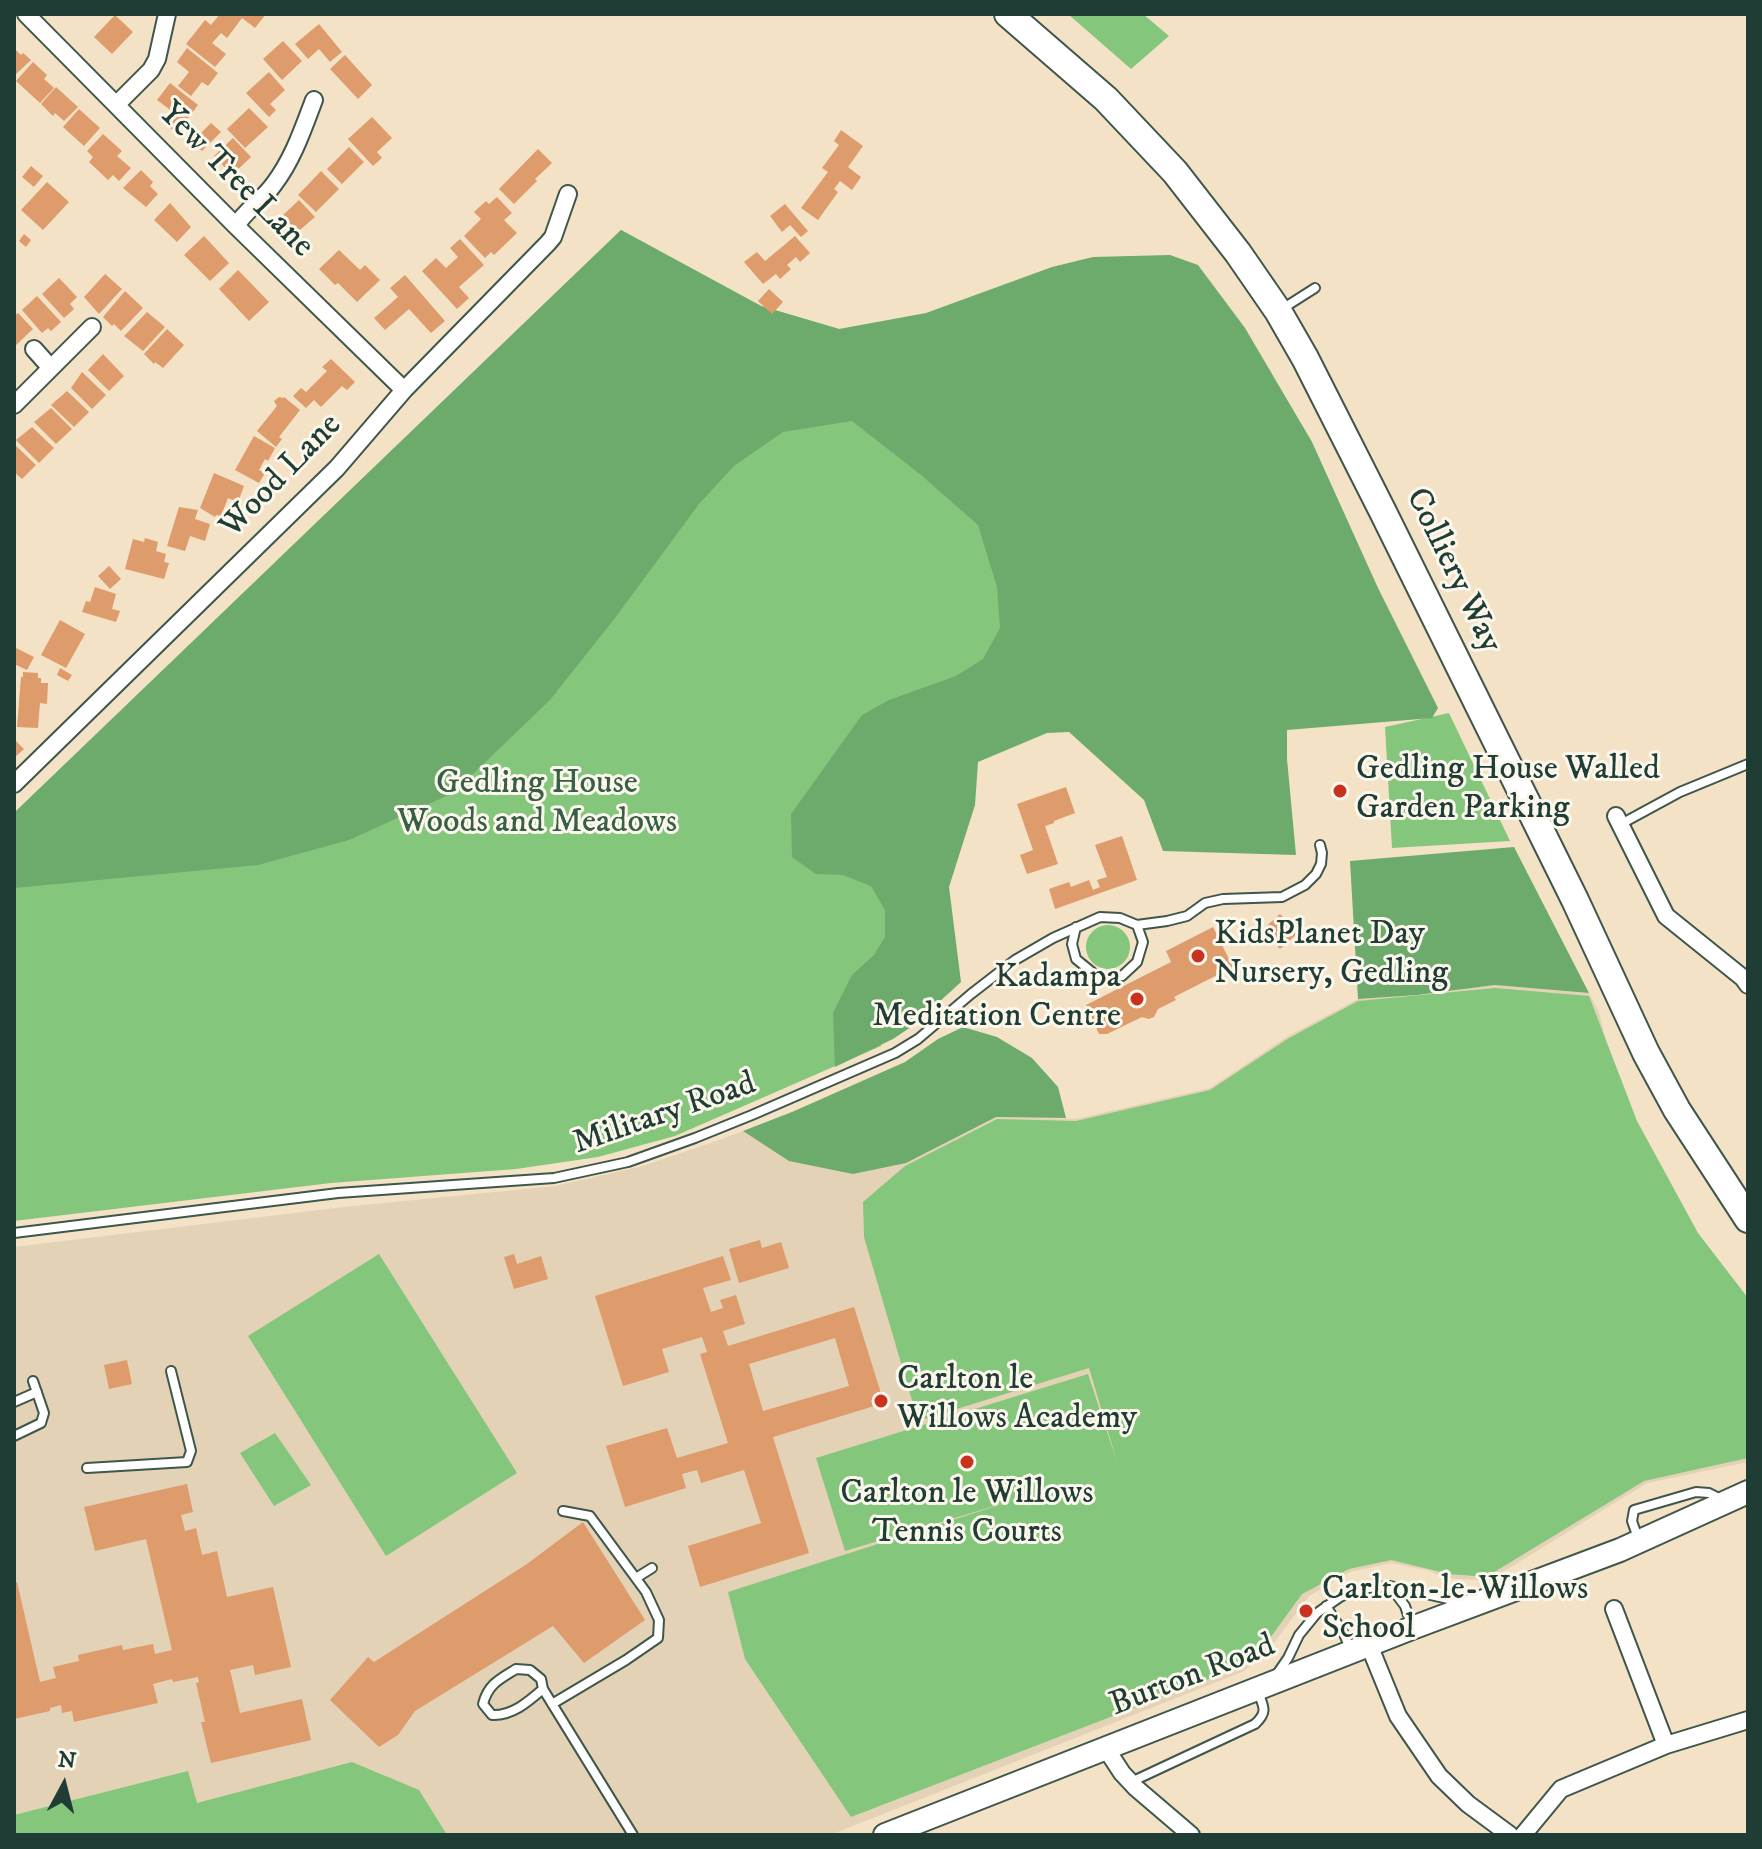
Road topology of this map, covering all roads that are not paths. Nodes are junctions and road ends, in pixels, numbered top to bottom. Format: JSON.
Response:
{"nodes":[{"id":1,"x":26,"y":14,"type":"edge"},
{"id":2,"x":167,"y":14,"type":"edge"},
{"id":3,"x":1008,"y":14,"type":"edge"},
{"id":4,"x":314,"y":100,"type":"dead end"},
{"id":5,"x":116,"y":105,"type":"junction"},
{"id":6,"x":568,"y":194,"type":"dead end"},
{"id":7,"x":236,"y":226,"type":"junction"},
{"id":8,"x":1315,"y":288,"type":"dead end"},
{"id":9,"x":1278,"y":311,"type":"junction"},
{"id":10,"x":92,"y":327,"type":"dead end"},
{"id":11,"x":34,"y":349,"type":"dead end"},
{"id":12,"x":50,"y":367,"type":"junction"},
{"id":13,"x":404,"y":390,"type":"junction"},
{"id":14,"x":14,"y":405,"type":"edge"},
{"id":15,"x":1748,"y":764,"type":"edge"},
{"id":16,"x":14,"y":784,"type":"edge"},
{"id":17,"x":1618,"y":820,"type":"joint"},
{"id":18,"x":1320,"y":845,"type":"dead end"},
{"id":19,"x":1137,"y":925,"type":"junction"},
{"id":20,"x":1076,"y":927,"type":"junction"},
{"id":21,"x":1748,"y":985,"type":"edge"},
{"id":22,"x":1748,"y":1219,"type":"edge"},
{"id":23,"x":14,"y":1233,"type":"edge"},
{"id":24,"x":171,"y":1371,"type":"dead end"},
{"id":25,"x":33,"y":1381,"type":"dead end"},
{"id":26,"x":37,"y":1392,"type":"junction"},
{"id":27,"x":14,"y":1402,"type":"edge"},
{"id":28,"x":14,"y":1436,"type":"edge"},
{"id":29,"x":87,"y":1468,"type":"dead end"},
{"id":30,"x":1738,"y":1497,"type":"edge"},
{"id":31,"x":563,"y":1511,"type":"dead end"},
{"id":32,"x":1639,"y":1542,"type":"junction"},
{"id":33,"x":652,"y":1568,"type":"dead end"},
{"id":34,"x":636,"y":1578,"type":"junction"},
{"id":35,"x":1390,"y":1586,"type":"junction"},
{"id":36,"x":1326,"y":1606,"type":"junction"},
{"id":37,"x":1475,"y":1606,"type":"junction"},
{"id":38,"x":1614,"y":1609,"type":"dead end"},
{"id":39,"x":1412,"y":1628,"type":"junction"},
{"id":40,"x":1360,"y":1649,"type":"junction"},
{"id":41,"x":1264,"y":1687,"type":"junction"},
{"id":42,"x":543,"y":1689,"type":"junction"},
{"id":43,"x":552,"y":1704,"type":"junction"},
{"id":44,"x":1748,"y":1720,"type":"edge"},
{"id":45,"x":1666,"y":1745,"type":"junction"},
{"id":46,"x":1105,"y":1747,"type":"junction"},
{"id":47,"x":1131,"y":1782,"type":"junction"},
{"id":48,"x":633,"y":1835,"type":"edge"},
{"id":49,"x":885,"y":1835,"type":"edge"},
{"id":50,"x":1191,"y":1835,"type":"edge"},
{"id":51,"x":1510,"y":1835,"type":"edge"},
{"id":52,"x":1523,"y":1835,"type":"edge"}],
"edges":[{"from":1,"to":5,"type":"street","name":"Yew Tree Lane"},
{"from":2,"to":5,"type":"street"},
{"from":3,"to":9,"type":"main road","name":"Colliery Way"},
{"from":4,"to":7,"type":"street"},
{"from":5,"to":7,"type":"street","name":"Yew Tree Lane"},
{"from":6,"to":13,"type":"street","name":"Wood Lane"},
{"from":7,"to":13,"type":"street","name":"Yew Tree Lane"},
{"from":8,"to":9,"type":"lane"},
{"from":9,"to":22,"type":"main road","name":"Colliery Way"},
{"from":10,"to":12,"type":"street"},
{"from":11,"to":12,"type":"street"},
{"from":12,"to":14,"type":"street"},
{"from":13,"to":16,"type":"street","name":"Wood Lane"},
{"from":15,"to":17,"type":"lane"},
{"from":17,"to":21,"type":"street"},
{"from":18,"to":19,"type":"lane"},
{"from":19,"to":20,"type":"lane","name":"Military Road"},
{"from":19,"to":20,"type":"lane"},
{"from":20,"to":23,"type":"lane","name":"Military Road"},
{"from":24,"to":29,"type":"lane"},
{"from":25,"to":26,"type":"lane"},
{"from":26,"to":27,"type":"lane"},
{"from":26,"to":28,"type":"lane"},
{"from":30,"to":32,"type":"street","name":"Burton Road"},
{"from":30,"to":32,"type":"lane"},
{"from":31,"to":34,"type":"lane"},
{"from":32,"to":37,"type":"street","name":"Burton Road"},
{"from":33,"to":34,"type":"lane"},
{"from":34,"to":43,"type":"lane"},
{"from":35,"to":36,"type":"lane"},
{"from":35,"to":37,"type":"lane"},
{"from":35,"to":39,"type":"lane"},
{"from":36,"to":40,"type":"lane"},
{"from":36,"to":41,"type":"lane"},
{"from":37,"to":39,"type":"street","name":"Burton Road"},
{"from":38,"to":45,"type":"street"},
{"from":39,"to":40,"type":"street","name":"Burton Road"},
{"from":40,"to":41,"type":"street","name":"Burton Road"},
{"from":40,"to":51,"type":"street"},
{"from":41,"to":46,"type":"street","name":"Burton Road"},
{"from":41,"to":47,"type":"lane"},
{"from":42,"to":42,"type":"lane"},
{"from":42,"to":43,"type":"lane"},
{"from":43,"to":48,"type":"lane"},
{"from":44,"to":45,"type":"street"},
{"from":45,"to":52,"type":"street"},
{"from":46,"to":47,"type":"street"},
{"from":46,"to":49,"type":"street","name":"Burton Road"},
{"from":47,"to":50,"type":"street"}]}
